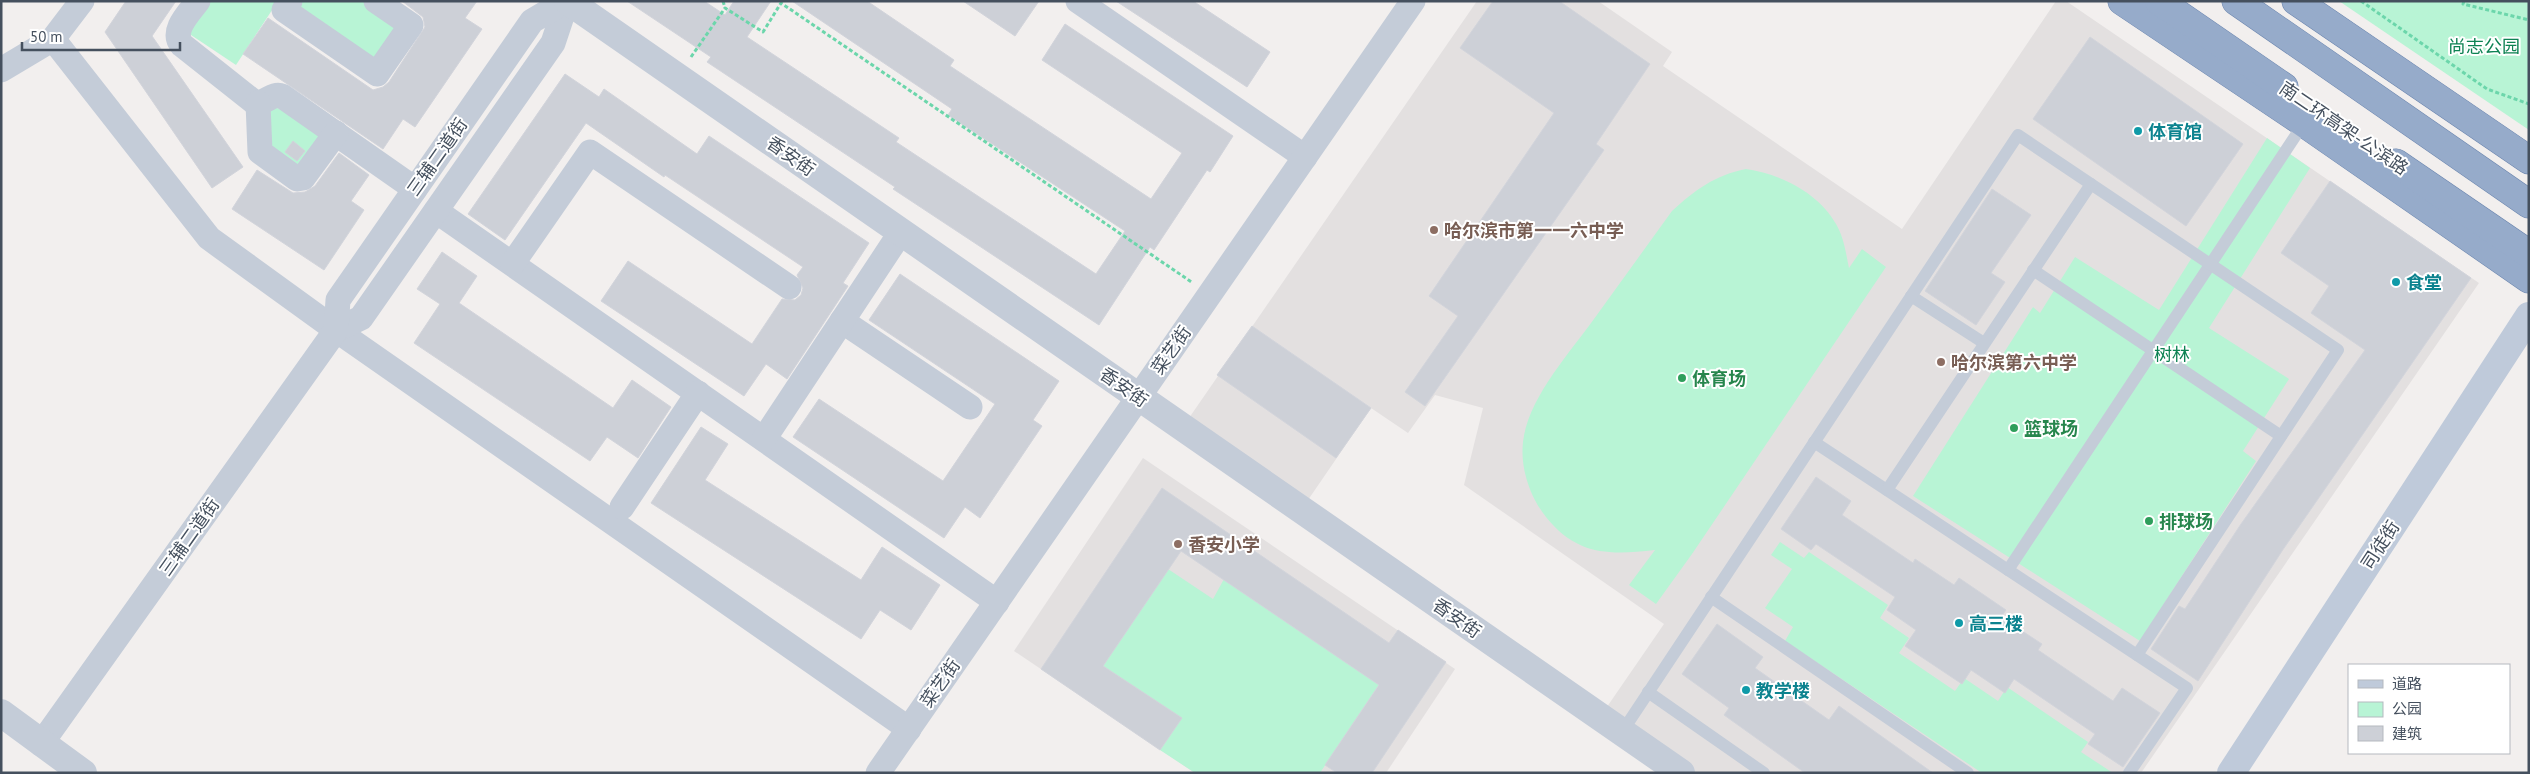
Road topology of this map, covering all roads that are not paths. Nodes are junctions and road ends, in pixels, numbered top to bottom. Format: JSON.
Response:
{"nodes":[{"id":1,"x":82,"y":1,"type":"edge"},
{"id":2,"x":198,"y":1,"type":"edge"},
{"id":3,"x":290,"y":1,"type":"edge"},
{"id":4,"x":376,"y":1,"type":"edge"},
{"id":5,"x":567,"y":1,"type":"edge"},
{"id":6,"x":1078,"y":1,"type":"edge"},
{"id":7,"x":1413,"y":1,"type":"edge"},
{"id":8,"x":2122,"y":1,"type":"edge"},
{"id":9,"x":2159,"y":1,"type":"edge"},
{"id":10,"x":2236,"y":1,"type":"edge"},
{"id":11,"x":2296,"y":1,"type":"edge"},
{"id":12,"x":53,"y":39,"type":"junction"},
{"id":13,"x":1,"y":70,"type":"edge"},
{"id":14,"x":258,"y":103,"type":"junction"},
{"id":15,"x":2304,"y":123,"type":"junction"},
{"id":16,"x":336,"y":133,"type":"junction"},
{"id":17,"x":2460,"y":155,"type":"junction"},
{"id":18,"x":1305,"y":157,"type":"junction"},
{"id":19,"x":2529,"y":160,"type":"edge"},
{"id":20,"x":2090,"y":184,"type":"junction"},
{"id":21,"x":415,"y":189,"type":"junction"},
{"id":22,"x":2529,"y":192,"type":"edge"},
{"id":23,"x":2529,"y":204,"type":"edge"},
{"id":24,"x":436,"y":211,"type":"junction"},
{"id":25,"x":893,"y":244,"type":"dead end"},
{"id":26,"x":2529,"y":254,"type":"edge"},
{"id":27,"x":512,"y":263,"type":"junction"},
{"id":28,"x":2210,"y":264,"type":"junction"},
{"id":29,"x":2033,"y":270,"type":"junction"},
{"id":30,"x":2529,"y":279,"type":"edge"},
{"id":31,"x":790,"y":287,"type":"dead end"},
{"id":32,"x":1911,"y":296,"type":"junction"},
{"id":33,"x":2529,"y":316,"type":"edge"},
{"id":34,"x":842,"y":321,"type":"junction"},
{"id":35,"x":336,"y":330,"type":"junction"},
{"id":36,"x":1984,"y":344,"type":"junction"},
{"id":37,"x":2153,"y":351,"type":"junction"},
{"id":38,"x":698,"y":393,"type":"junction"},
{"id":39,"x":1138,"y":397,"type":"junction"},
{"id":40,"x":970,"y":408,"type":"dead end"},
{"id":41,"x":2281,"y":436,"type":"junction"},
{"id":42,"x":764,"y":439,"type":"junction"},
{"id":43,"x":1814,"y":442,"type":"junction"},
{"id":44,"x":1887,"y":490,"type":"junction"},
{"id":45,"x":622,"y":507,"type":"dead end"},
{"id":46,"x":2008,"y":570,"type":"junction"},
{"id":47,"x":1711,"y":597,"type":"junction"},
{"id":48,"x":997,"y":602,"type":"junction"},
{"id":49,"x":2137,"y":655,"type":"junction"},
{"id":50,"x":1648,"y":692,"type":"junction"},
{"id":51,"x":1,"y":713,"type":"edge"},
{"id":52,"x":909,"y":729,"type":"junction"},
{"id":53,"x":1622,"y":732,"type":"junction"},
{"id":54,"x":41,"y":744,"type":"junction"},
{"id":55,"x":83,"y":773,"type":"edge"},
{"id":56,"x":878,"y":773,"type":"edge"},
{"id":57,"x":1681,"y":773,"type":"edge"},
{"id":58,"x":1764,"y":773,"type":"edge"},
{"id":59,"x":1968,"y":773,"type":"edge"},
{"id":60,"x":2129,"y":773,"type":"edge"},
{"id":61,"x":2231,"y":773,"type":"edge"}],
"edges":[{"from":1,"to":12,"type":"street"},
{"from":2,"to":14,"type":"street"},
{"from":3,"to":4,"type":"street"},
{"from":5,"to":21,"type":"street","name":"三辅二道街"},
{"from":5,"to":24,"type":"street","name":"三辅二道街"},
{"from":5,"to":39,"type":"street","name":"香安街"},
{"from":6,"to":18,"type":"street"},
{"from":7,"to":18,"type":"street","name":"菜艺街"},
{"from":8,"to":15,"type":"highway"},
{"from":9,"to":26,"type":"highway","name":"南二环高架-公滨路"},
{"from":10,"to":17,"type":"highway"},
{"from":11,"to":19,"type":"highway"},
{"from":12,"to":13,"type":"street"},
{"from":12,"to":35,"type":"street"},
{"from":14,"to":16,"type":"street"},
{"from":14,"to":16,"type":"street"},
{"from":15,"to":28,"type":"lane"},
{"from":15,"to":30,"type":"highway"},
{"from":16,"to":21,"type":"street"},
{"from":17,"to":22,"type":"highway"},
{"from":17,"to":23,"type":"highway"},
{"from":18,"to":39,"type":"street","name":"菜艺街"},
{"from":20,"to":28,"type":"lane"},
{"from":20,"to":29,"type":"lane"},
{"from":20,"to":32,"type":"lane"},
{"from":21,"to":35,"type":"street","name":"三辅二道街"},
{"from":24,"to":27,"type":"street"},
{"from":24,"to":35,"type":"street","name":"三辅二道街"},
{"from":25,"to":34,"type":"street"},
{"from":27,"to":31,"type":"street"},
{"from":27,"to":38,"type":"street"},
{"from":28,"to":37,"type":"lane"},
{"from":28,"to":41,"type":"lane"},
{"from":29,"to":36,"type":"lane"},
{"from":29,"to":37,"type":"lane"},
{"from":32,"to":36,"type":"lane"},
{"from":32,"to":43,"type":"lane"},
{"from":33,"to":61,"type":"main road","name":"司徒街"},
{"from":34,"to":40,"type":"street"},
{"from":34,"to":42,"type":"street"},
{"from":35,"to":52,"type":"street"},
{"from":35,"to":54,"type":"street","name":"三辅二道街"},
{"from":36,"to":44,"type":"lane"},
{"from":37,"to":41,"type":"lane"},
{"from":37,"to":46,"type":"lane"},
{"from":38,"to":42,"type":"street"},
{"from":38,"to":45,"type":"street"},
{"from":39,"to":48,"type":"street","name":"菜艺街"},
{"from":39,"to":53,"type":"street","name":"香安街"},
{"from":41,"to":49,"type":"lane"},
{"from":42,"to":48,"type":"street"},
{"from":43,"to":44,"type":"lane"},
{"from":43,"to":47,"type":"lane"},
{"from":44,"to":46,"type":"lane"},
{"from":46,"to":49,"type":"lane"},
{"from":47,"to":50,"type":"lane"},
{"from":47,"to":59,"type":"lane"},
{"from":48,"to":52,"type":"street","name":"菜艺街"},
{"from":49,"to":60,"type":"lane"},
{"from":50,"to":53,"type":"lane"},
{"from":50,"to":58,"type":"lane"},
{"from":51,"to":54,"type":"street"},
{"from":52,"to":56,"type":"street","name":"菜艺街"},
{"from":53,"to":57,"type":"street","name":"香安街"},
{"from":54,"to":55,"type":"street"}]}
